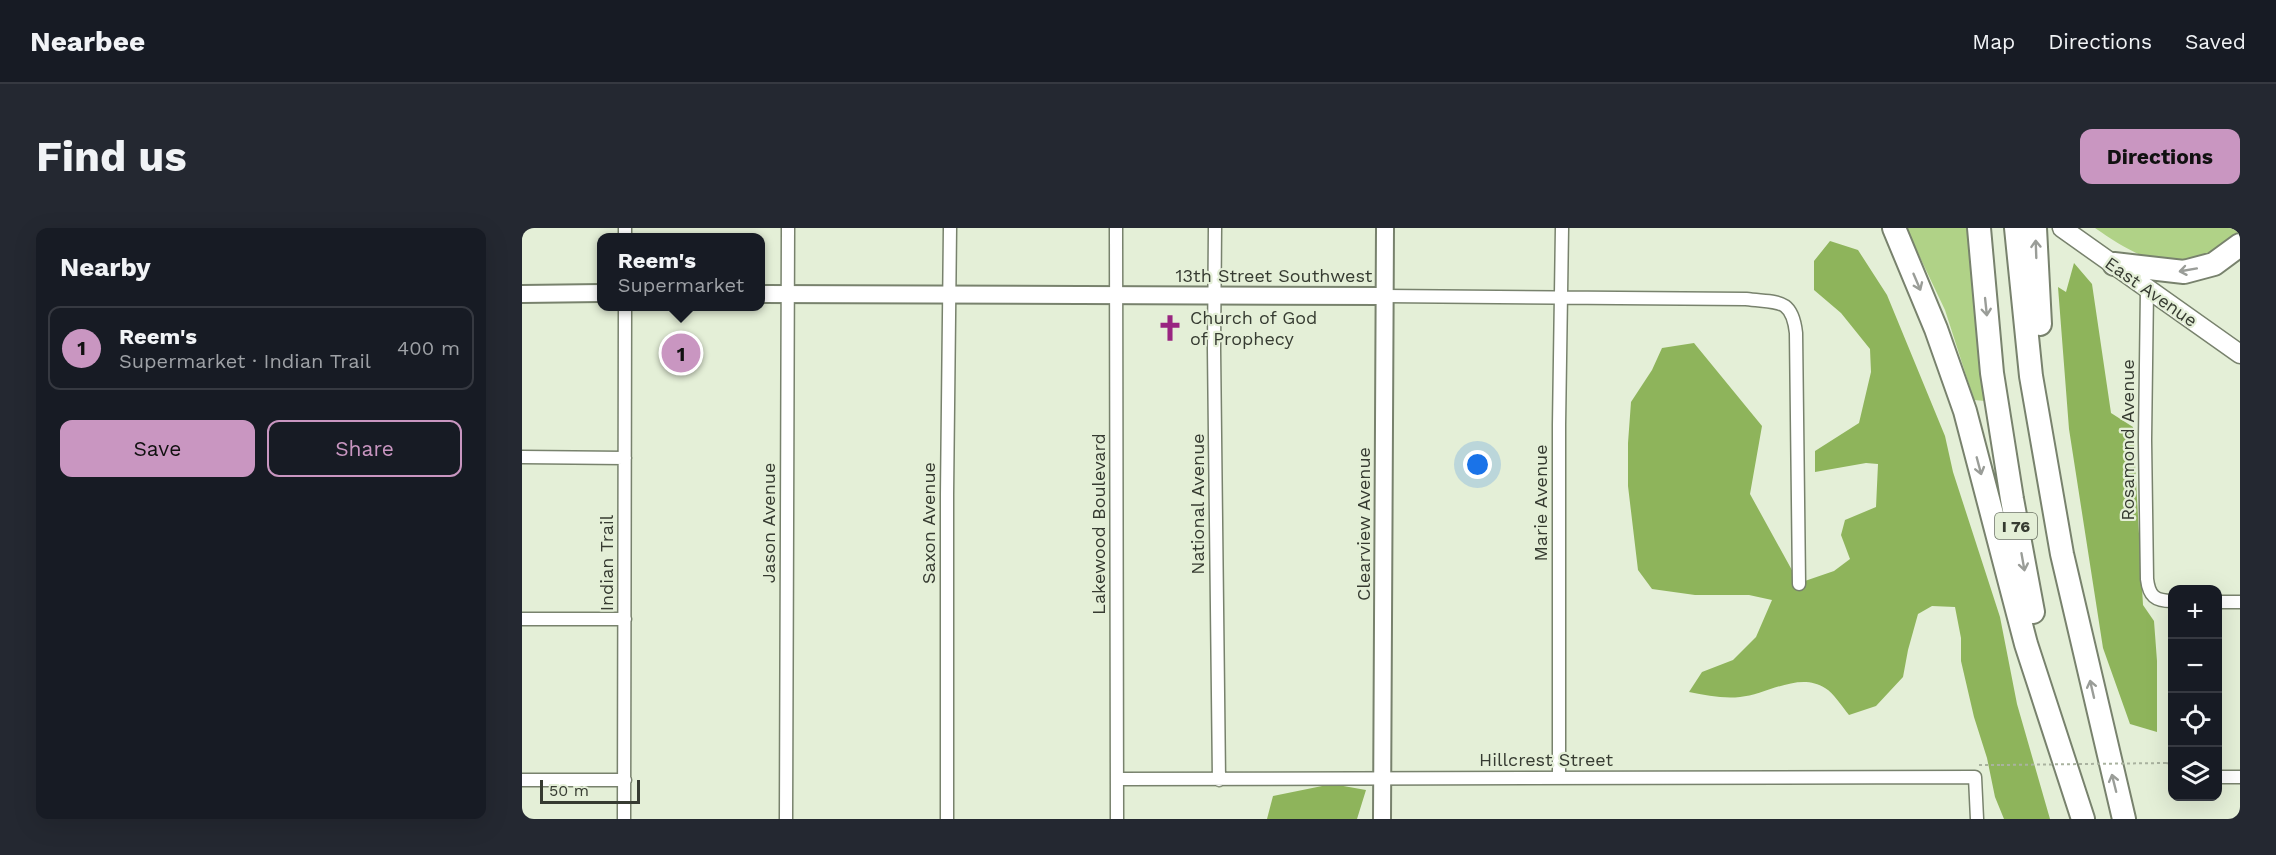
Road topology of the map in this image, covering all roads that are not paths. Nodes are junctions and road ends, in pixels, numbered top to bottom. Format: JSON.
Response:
{"nodes":[{"id":1,"x":788,"y":228,"type":"edge"},
{"id":2,"x":950,"y":228,"type":"edge"},
{"id":3,"x":1116,"y":228,"type":"edge"},
{"id":4,"x":1215,"y":228,"type":"edge"},
{"id":5,"x":1384,"y":228,"type":"edge"},
{"id":6,"x":1562,"y":228,"type":"edge"},
{"id":7,"x":1894,"y":228,"type":"edge"},
{"id":8,"x":1979,"y":228,"type":"edge"},
{"id":9,"x":2016,"y":228,"type":"edge"},
{"id":10,"x":2035,"y":228,"type":"edge"},
{"id":11,"x":2069,"y":233,"type":"edge"},
{"id":12,"x":2240,"y":245,"type":"edge"},
{"id":13,"x":2114,"y":264,"type":"junction"},
{"id":14,"x":2147,"y":289,"type":"junction"},
{"id":15,"x":597,"y":293,"type":"edge"},
{"id":16,"x":522,"y":294,"type":"edge"},
{"id":17,"x":765,"y":294,"type":"edge"},
{"id":18,"x":788,"y":294,"type":"junction"},
{"id":19,"x":950,"y":295,"type":"junction"},
{"id":20,"x":1117,"y":296,"type":"junction"},
{"id":21,"x":1215,"y":296,"type":"junction"},
{"id":22,"x":1384,"y":296,"type":"junction"},
{"id":23,"x":1560,"y":297,"type":"junction"},
{"id":24,"x":625,"y":311,"type":"edge"},
{"id":25,"x":2240,"y":354,"type":"edge"},
{"id":26,"x":522,"y":457,"type":"edge"},
{"id":27,"x":625,"y":458,"type":"junction"},
{"id":28,"x":2048,"y":476,"type":"junction"},
{"id":29,"x":1799,"y":584,"type":"dead end"},
{"id":30,"x":2168,"y":601,"type":"edge"},
{"id":31,"x":2222,"y":602,"type":"edge"},
{"id":32,"x":2240,"y":602,"type":"edge"},
{"id":33,"x":522,"y":619,"type":"edge"},
{"id":34,"x":625,"y":619,"type":"junction"},
{"id":35,"x":2222,"y":777,"type":"edge"},
{"id":36,"x":2240,"y":777,"type":"edge"},
{"id":37,"x":1559,"y":778,"type":"junction"},
{"id":38,"x":1117,"y":779,"type":"junction"},
{"id":39,"x":1383,"y":779,"type":"junction"},
{"id":40,"x":522,"y":780,"type":"edge"},
{"id":41,"x":625,"y":780,"type":"junction"},
{"id":42,"x":1219,"y":780,"type":"junction"},
{"id":43,"x":624,"y":819,"type":"edge"},
{"id":44,"x":786,"y":819,"type":"edge"},
{"id":45,"x":947,"y":819,"type":"edge"},
{"id":46,"x":1118,"y":819,"type":"edge"},
{"id":47,"x":1382,"y":819,"type":"edge"},
{"id":48,"x":1977,"y":819,"type":"edge"},
{"id":49,"x":2083,"y":819,"type":"edge"},
{"id":50,"x":2124,"y":819,"type":"edge"}],
"edges":[{"from":1,"to":18,"type":"street","name":"Jason Avenue"},
{"from":2,"to":19,"type":"street","name":"Saxon Avenue"},
{"from":3,"to":20,"type":"street","name":"Lakewood Boulevard"},
{"from":4,"to":21,"type":"street","name":"National Avenue"},
{"from":5,"to":22,"type":"street","name":"Clearview Avenue"},
{"from":6,"to":23,"type":"street","name":"Marie Avenue"},
{"from":7,"to":49,"type":"highway","one_way":true},
{"from":8,"to":49,"type":"highway","number":"I 76","one_way":true},
{"from":9,"to":28,"type":"highway","number":"I 76"},
{"from":28,"to":10,"type":"highway","one_way":true},
{"from":11,"to":13,"type":"main road","name":"East Avenue"},
{"from":12,"to":13,"type":"highway","one_way":true},
{"from":13,"to":14,"type":"main road","name":"East Avenue"},
{"from":14,"to":25,"type":"main road","name":"East Avenue"},
{"from":14,"to":30,"type":"street","name":"Rosamond Avenue"},
{"from":15,"to":16,"type":"street"},
{"from":17,"to":18,"type":"street","name":"13th Street Southwest"},
{"from":18,"to":19,"type":"street","name":"13th Street Southwest"},
{"from":18,"to":44,"type":"street","name":"Jason Avenue"},
{"from":19,"to":20,"type":"street","name":"13th Street Southwest"},
{"from":19,"to":45,"type":"street","name":"Saxon Avenue"},
{"from":20,"to":21,"type":"street","name":"13th Street Southwest"},
{"from":20,"to":38,"type":"street","name":"Lakewood Boulevard"},
{"from":21,"to":22,"type":"street","name":"13th Street Southwest"},
{"from":21,"to":42,"type":"street","name":"National Avenue"},
{"from":22,"to":23,"type":"street","name":"13th Street Southwest"},
{"from":22,"to":39,"type":"street","name":"Clearview Avenue"},
{"from":23,"to":29,"type":"street","name":"13th Street Southwest"},
{"from":23,"to":37,"type":"street","name":"Marie Avenue"},
{"from":24,"to":27,"type":"street","name":"Indian Trail"},
{"from":26,"to":27,"type":"street"},
{"from":27,"to":34,"type":"street","name":"Indian Trail"},
{"from":50,"to":28,"type":"highway","number":"I 76","one_way":true},
{"from":31,"to":32,"type":"street"},
{"from":33,"to":34,"type":"street"},
{"from":34,"to":41,"type":"street","name":"Indian Trail"},
{"from":35,"to":36,"type":"street"},
{"from":37,"to":39,"type":"street","name":"Hillcrest Street"},
{"from":37,"to":48,"type":"street","name":"Hillcrest Street"},
{"from":38,"to":42,"type":"street","name":"Hillcrest Street"},
{"from":38,"to":46,"type":"street","name":"Lakewood Boulevard"},
{"from":39,"to":42,"type":"street","name":"Hillcrest Street"},
{"from":39,"to":47,"type":"street","name":"Clearview Avenue"},
{"from":40,"to":41,"type":"street"},
{"from":41,"to":43,"type":"street","name":"Indian Trail"}]}
